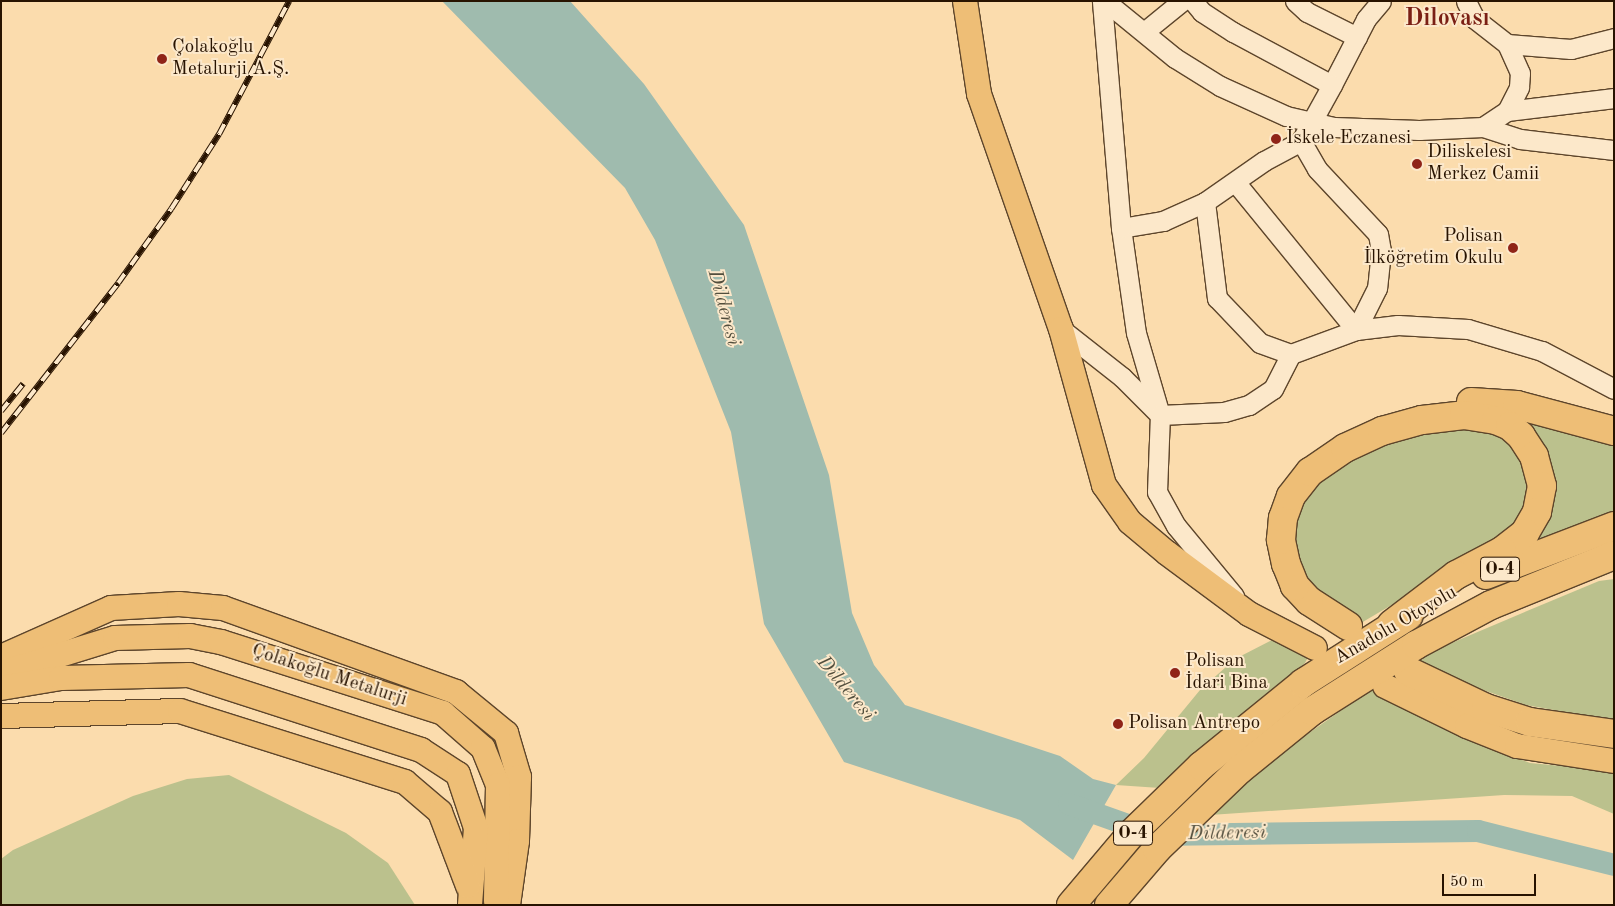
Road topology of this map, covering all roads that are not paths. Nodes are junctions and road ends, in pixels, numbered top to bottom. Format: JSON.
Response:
{"nodes":[{"id":1,"x":965,"y":1,"type":"edge"},
{"id":2,"x":1104,"y":1,"type":"edge"},
{"id":3,"x":1182,"y":1,"type":"edge"},
{"id":4,"x":1193,"y":1,"type":"edge"},
{"id":5,"x":1295,"y":1,"type":"edge"},
{"id":6,"x":1381,"y":1,"type":"edge"},
{"id":7,"x":1466,"y":1,"type":"edge"},
{"id":8,"x":1144,"y":32,"type":"junction"},
{"id":9,"x":1357,"y":36,"type":"junction"},
{"id":10,"x":1614,"y":38,"type":"edge"},
{"id":11,"x":1507,"y":44,"type":"junction"},
{"id":12,"x":1332,"y":85,"type":"junction"},
{"id":13,"x":1614,"y":98,"type":"edge"},
{"id":14,"x":1507,"y":111,"type":"junction"},
{"id":15,"x":1312,"y":123,"type":"junction"},
{"id":16,"x":1483,"y":127,"type":"junction"},
{"id":17,"x":1301,"y":141,"type":"junction"},
{"id":18,"x":1614,"y":150,"type":"edge"},
{"id":19,"x":1236,"y":183,"type":"junction"},
{"id":20,"x":1205,"y":202,"type":"junction"},
{"id":21,"x":1121,"y":228,"type":"junction"},
{"id":22,"x":1061,"y":329,"type":"junction"},
{"id":23,"x":1356,"y":330,"type":"junction"},
{"id":24,"x":1291,"y":354,"type":"junction"},
{"id":25,"x":1614,"y":389,"type":"edge"},
{"id":26,"x":1160,"y":415,"type":"junction"},
{"id":27,"x":1614,"y":431,"type":"edge"},
{"id":28,"x":1614,"y":526,"type":"edge"},
{"id":29,"x":1614,"y":554,"type":"edge"},
{"id":30,"x":1614,"y":569,"type":"edge"},
{"id":31,"x":1248,"y":614,"type":"junction"},
{"id":32,"x":1392,"y":624,"type":"junction"},
{"id":33,"x":1314,"y":648,"type":"dead end"},
{"id":34,"x":1414,"y":660,"type":"junction"},
{"id":35,"x":3,"y":672,"type":"edge"},
{"id":36,"x":1385,"y":686,"type":"dead end"},
{"id":37,"x":1,"y":716,"type":"edge"},
{"id":38,"x":1614,"y":726,"type":"edge"},
{"id":39,"x":1614,"y":734,"type":"edge"},
{"id":40,"x":1614,"y":761,"type":"edge"},
{"id":41,"x":470,"y":899,"type":"edge"},
{"id":42,"x":496,"y":905,"type":"edge"},
{"id":43,"x":508,"y":905,"type":"edge"},
{"id":44,"x":1071,"y":905,"type":"edge"},
{"id":45,"x":1109,"y":905,"type":"edge"}],
"edges":[{"from":1,"to":22,"type":"main road"},
{"from":2,"to":8,"type":"street"},
{"from":2,"to":21,"type":"street"},
{"from":3,"to":8,"type":"street"},
{"from":4,"to":12,"type":"street"},
{"from":5,"to":9,"type":"street"},
{"from":6,"to":9,"type":"street"},
{"from":7,"to":11,"type":"street"},
{"from":8,"to":15,"type":"street"},
{"from":9,"to":12,"type":"street"},
{"from":10,"to":11,"type":"street"},
{"from":11,"to":14,"type":"street"},
{"from":12,"to":15,"type":"street"},
{"from":13,"to":14,"type":"street"},
{"from":14,"to":16,"type":"street"},
{"from":15,"to":16,"type":"street"},
{"from":15,"to":17,"type":"street"},
{"from":16,"to":18,"type":"street"},
{"from":17,"to":19,"type":"street"},
{"from":17,"to":23,"type":"street"},
{"from":19,"to":20,"type":"street"},
{"from":19,"to":23,"type":"street"},
{"from":20,"to":21,"type":"street"},
{"from":20,"to":24,"type":"street"},
{"from":21,"to":26,"type":"street"},
{"from":22,"to":26,"type":"street"},
{"from":22,"to":31,"type":"main road"},
{"from":23,"to":24,"type":"street"},
{"from":23,"to":25,"type":"street"},
{"from":24,"to":26,"type":"street"},
{"from":26,"to":31,"type":"street"},
{"from":27,"to":32,"type":"highway"},
{"from":28,"to":32,"type":"highway","name":"Anadolu Otoyolu","number":"O-4"},
{"from":29,"to":34,"type":"highway","name":"Anadolu Otoyolu","number":"O-4"},
{"from":30,"to":34,"type":"highway"},
{"from":31,"to":33,"type":"main road"},
{"from":32,"to":44,"type":"highway","name":"Anadolu Otoyolu","number":"O-4"},
{"from":34,"to":38,"type":"highway"},
{"from":34,"to":39,"type":"highway"},
{"from":34,"to":45,"type":"highway","name":"Anadolu Otoyolu","number":"O-4"},
{"from":35,"to":41,"type":"main road"},
{"from":35,"to":42,"type":"main road","name":"Çolakoğlu Metalurji"},
{"from":35,"to":43,"type":"main road"},
{"from":36,"to":40,"type":"main road"},
{"from":37,"to":41,"type":"main road"}]}
